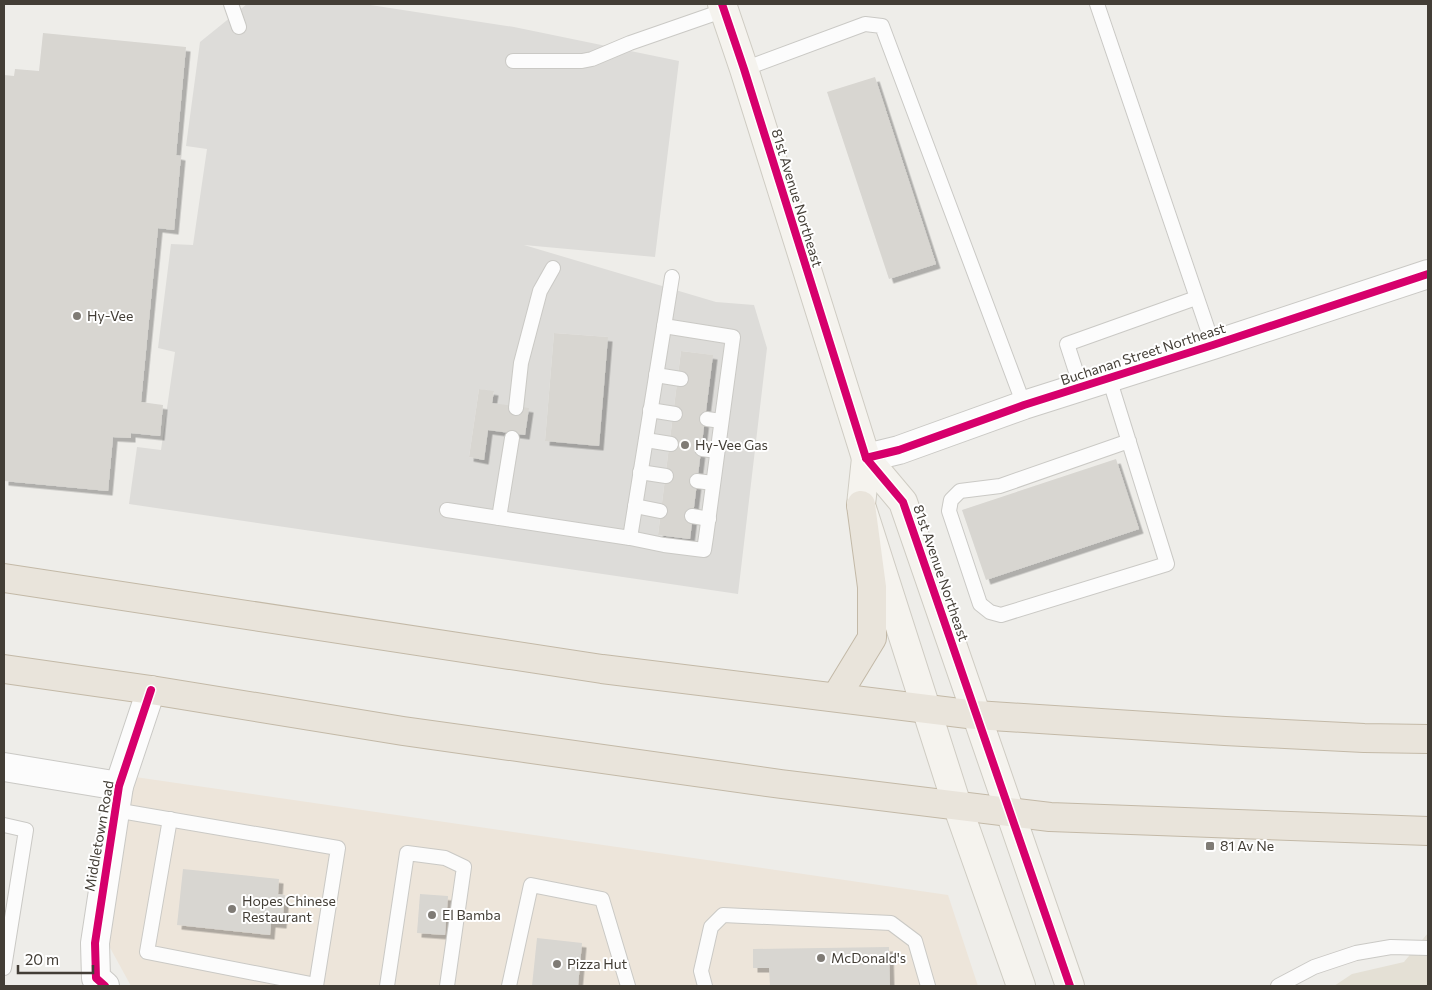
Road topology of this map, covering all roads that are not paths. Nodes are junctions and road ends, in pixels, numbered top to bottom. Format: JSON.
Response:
{"nodes":[{"id":1,"x":231,"y":4,"type":"edge"},
{"id":2,"x":1097,"y":4,"type":"edge"},
{"id":3,"x":724,"y":7,"type":"edge"},
{"id":4,"x":239,"y":27,"type":"dead end"},
{"id":5,"x":513,"y":61,"type":"dead end"},
{"id":6,"x":744,"y":69,"type":"junction"},
{"id":7,"x":553,"y":268,"type":"dead end"},
{"id":8,"x":1428,"y":274,"type":"edge"},
{"id":9,"x":672,"y":277,"type":"dead end"},
{"id":10,"x":1196,"y":298,"type":"junction"},
{"id":11,"x":664,"y":326,"type":"junction"},
{"id":12,"x":1214,"y":345,"type":"junction"},
{"id":13,"x":656,"y":375,"type":"junction"},
{"id":14,"x":1109,"y":378,"type":"junction"},
{"id":15,"x":681,"y":379,"type":"dead end"},
{"id":16,"x":1081,"y":387,"type":"junction"},
{"id":17,"x":1024,"y":405,"type":"junction"},
{"id":18,"x":516,"y":408,"type":"dead end"},
{"id":19,"x":650,"y":410,"type":"junction"},
{"id":20,"x":675,"y":414,"type":"dead end"},
{"id":21,"x":707,"y":419,"type":"dead end"},
{"id":22,"x":721,"y":421,"type":"junction"},
{"id":23,"x":512,"y":438,"type":"dead end"},
{"id":24,"x":646,"y":440,"type":"junction"},
{"id":25,"x":1129,"y":441,"type":"junction"},
{"id":26,"x":671,"y":444,"type":"dead end"},
{"id":27,"x":702,"y":449,"type":"dead end"},
{"id":28,"x":718,"y":451,"type":"junction"},
{"id":29,"x":866,"y":458,"type":"junction"},
{"id":30,"x":640,"y":472,"type":"junction"},
{"id":31,"x":666,"y":476,"type":"dead end"},
{"id":32,"x":697,"y":481,"type":"dead end"},
{"id":33,"x":713,"y":484,"type":"junction"},
{"id":34,"x":861,"y":505,"type":"junction"},
{"id":35,"x":635,"y":506,"type":"junction"},
{"id":36,"x":447,"y":510,"type":"dead end"},
{"id":37,"x":660,"y":511,"type":"dead end"},
{"id":38,"x":692,"y":516,"type":"dead end"},
{"id":39,"x":499,"y":518,"type":"junction"},
{"id":40,"x":709,"y":519,"type":"junction"},
{"id":41,"x":630,"y":538,"type":"junction"},
{"id":42,"x":4,"y":578,"type":"edge"},
{"id":43,"x":4,"y":669,"type":"edge"},
{"id":44,"x":151,"y":690,"type":"junction"},
{"id":45,"x":836,"y":697,"type":"junction"},
{"id":46,"x":926,"y":709,"type":"junction"},
{"id":47,"x":976,"y":715,"type":"junction"},
{"id":48,"x":1428,"y":739,"type":"edge"},
{"id":49,"x":4,"y":767,"type":"edge"},
{"id":50,"x":117,"y":798,"type":"junction"},
{"id":51,"x":956,"y":805,"type":"junction"},
{"id":52,"x":1010,"y":813,"type":"junction"},
{"id":53,"x":170,"y":819,"type":"junction"},
{"id":54,"x":4,"y":825,"type":"edge"},
{"id":55,"x":1428,"y":831,"type":"edge"},
{"id":56,"x":1428,"y":948,"type":"edge"},
{"id":57,"x":4,"y":968,"type":"edge"},
{"id":58,"x":105,"y":986,"type":"edge"},
{"id":59,"x":316,"y":986,"type":"edge"},
{"id":60,"x":387,"y":986,"type":"edge"},
{"id":61,"x":447,"y":986,"type":"edge"},
{"id":62,"x":510,"y":986,"type":"edge"},
{"id":63,"x":628,"y":986,"type":"edge"},
{"id":64,"x":705,"y":986,"type":"edge"},
{"id":65,"x":928,"y":986,"type":"edge"},
{"id":66,"x":1021,"y":986,"type":"edge"},
{"id":67,"x":1070,"y":986,"type":"edge"},
{"id":68,"x":1278,"y":986,"type":"edge"}],
"edges":[{"from":1,"to":4,"type":"lane"},
{"from":2,"to":10,"type":"lane"},
{"from":3,"to":5,"type":"lane"},
{"from":3,"to":6,"type":"street","name":"81st Avenue Northeast"},
{"from":6,"to":17,"type":"lane"},
{"from":6,"to":29,"type":"street","name":"81st Avenue Northeast"},
{"from":7,"to":18,"type":"lane"},
{"from":8,"to":12,"type":"street","name":"Buchanan Street Northeast"},
{"from":9,"to":11,"type":"lane"},
{"from":10,"to":12,"type":"lane"},
{"from":10,"to":16,"type":"lane"},
{"from":11,"to":13,"type":"lane"},
{"from":11,"to":22,"type":"lane"},
{"from":12,"to":14,"type":"street","name":"Buchanan Street Northeast"},
{"from":13,"to":15,"type":"lane"},
{"from":13,"to":19,"type":"lane"},
{"from":14,"to":16,"type":"street","name":"Buchanan Street Northeast"},
{"from":14,"to":25,"type":"lane"},
{"from":16,"to":17,"type":"street","name":"Buchanan Street Northeast"},
{"from":17,"to":29,"type":"street","name":"Buchanan Street Northeast"},
{"from":19,"to":20,"type":"lane"},
{"from":19,"to":24,"type":"lane"},
{"from":21,"to":22,"type":"lane"},
{"from":22,"to":28,"type":"lane"},
{"from":23,"to":39,"type":"lane"},
{"from":24,"to":26,"type":"lane"},
{"from":24,"to":30,"type":"lane"},
{"from":25,"to":25,"type":"lane"},
{"from":27,"to":28,"type":"lane"},
{"from":28,"to":33,"type":"lane"},
{"from":29,"to":34,"type":"street","name":"81st Avenue Northeast"},
{"from":29,"to":47,"type":"street","name":"81st Avenue Northeast"},
{"from":30,"to":31,"type":"lane"},
{"from":30,"to":35,"type":"lane"},
{"from":32,"to":33,"type":"lane"},
{"from":33,"to":40,"type":"lane"},
{"from":34,"to":45,"type":"highway"},
{"from":34,"to":46,"type":"street","name":"81st Avenue Northeast"},
{"from":35,"to":37,"type":"lane"},
{"from":35,"to":41,"type":"lane"},
{"from":36,"to":39,"type":"lane"},
{"from":38,"to":40,"type":"lane"},
{"from":39,"to":41,"type":"lane"},
{"from":40,"to":41,"type":"lane"},
{"from":42,"to":45,"type":"highway"},
{"from":43,"to":44,"type":"highway"},
{"from":44,"to":50,"type":"street","name":"Middletown Road"},
{"from":44,"to":51,"type":"highway"},
{"from":45,"to":46,"type":"highway"},
{"from":46,"to":47,"type":"highway"},
{"from":46,"to":51,"type":"street","name":"81st Avenue Northeast"},
{"from":47,"to":48,"type":"highway"},
{"from":47,"to":52,"type":"street","name":"81st Avenue Northeast"},
{"from":49,"to":50,"type":"street"},
{"from":50,"to":53,"type":"lane"},
{"from":50,"to":58,"type":"street","name":"Middletown Road"},
{"from":51,"to":52,"type":"highway"},
{"from":51,"to":66,"type":"street","name":"81st Avenue Northeast"},
{"from":52,"to":55,"type":"highway"},
{"from":52,"to":67,"type":"street","name":"81st Avenue Northeast"},
{"from":53,"to":59,"type":"lane"},
{"from":53,"to":59,"type":"lane"},
{"from":54,"to":57,"type":"lane"},
{"from":56,"to":68,"type":"lane"},
{"from":60,"to":61,"type":"lane"},
{"from":62,"to":63,"type":"lane"},
{"from":64,"to":65,"type":"lane"}]}
